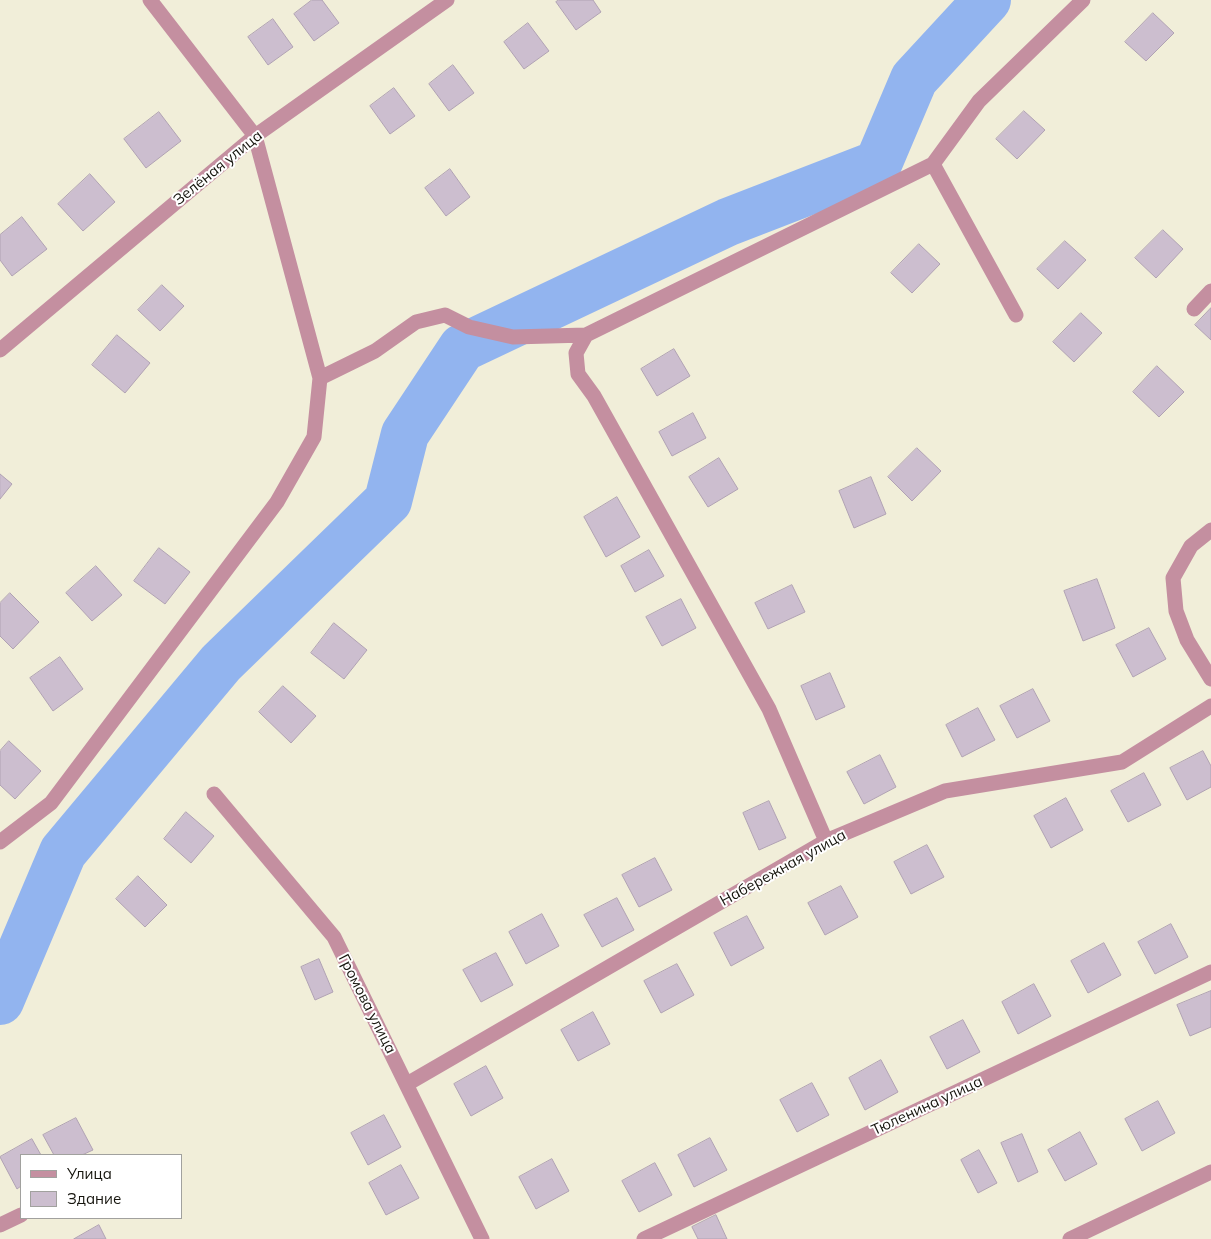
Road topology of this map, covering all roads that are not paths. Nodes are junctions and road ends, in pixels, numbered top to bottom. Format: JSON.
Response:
{"nodes":[{"id":1,"x":150,"y":0,"type":"edge"},
{"id":2,"x":447,"y":0,"type":"edge"},
{"id":3,"x":1083,"y":0,"type":"edge"},
{"id":4,"x":255,"y":136,"type":"junction"},
{"id":5,"x":933,"y":164,"type":"junction"},
{"id":6,"x":1211,"y":291,"type":"edge"},
{"id":7,"x":1194,"y":309,"type":"dead end"},
{"id":8,"x":1016,"y":315,"type":"dead end"},
{"id":9,"x":586,"y":335,"type":"junction"},
{"id":10,"x":0,"y":350,"type":"edge"},
{"id":11,"x":320,"y":378,"type":"junction"},
{"id":12,"x":1211,"y":530,"type":"edge"},
{"id":13,"x":1211,"y":679,"type":"edge"},
{"id":14,"x":1211,"y":706,"type":"edge"},
{"id":15,"x":214,"y":794,"type":"dead end"},
{"id":16,"x":826,"y":841,"type":"junction"},
{"id":17,"x":0,"y":842,"type":"edge"},
{"id":18,"x":1211,"y":972,"type":"edge"},
{"id":19,"x":407,"y":1084,"type":"junction"},
{"id":20,"x":1211,"y":1172,"type":"edge"},
{"id":21,"x":20,"y":1215,"type":"edge"},
{"id":22,"x":0,"y":1225,"type":"edge"},
{"id":23,"x":482,"y":1239,"type":"edge"},
{"id":24,"x":644,"y":1239,"type":"edge"},
{"id":25,"x":1070,"y":1239,"type":"edge"}],
"edges":[{"from":1,"to":4,"type":"street"},
{"from":2,"to":4,"type":"street","name":"Зелёная улица"},
{"from":3,"to":5,"type":"street"},
{"from":4,"to":10,"type":"street","name":"Зелёная улица"},
{"from":4,"to":11,"type":"street"},
{"from":5,"to":8,"type":"street"},
{"from":5,"to":9,"type":"street"},
{"from":6,"to":7,"type":"street"},
{"from":9,"to":11,"type":"street"},
{"from":9,"to":16,"type":"street"},
{"from":11,"to":17,"type":"street"},
{"from":12,"to":13,"type":"street"},
{"from":14,"to":16,"type":"street","name":"Набережная улица"},
{"from":15,"to":19,"type":"street","name":"Громова улица"},
{"from":16,"to":19,"type":"street","name":"Набережная улица"},
{"from":18,"to":24,"type":"street","name":"Тюленина улица"},
{"from":19,"to":23,"type":"street","name":"Громова улица"},
{"from":20,"to":25,"type":"street"},
{"from":21,"to":22,"type":"street"}]}
